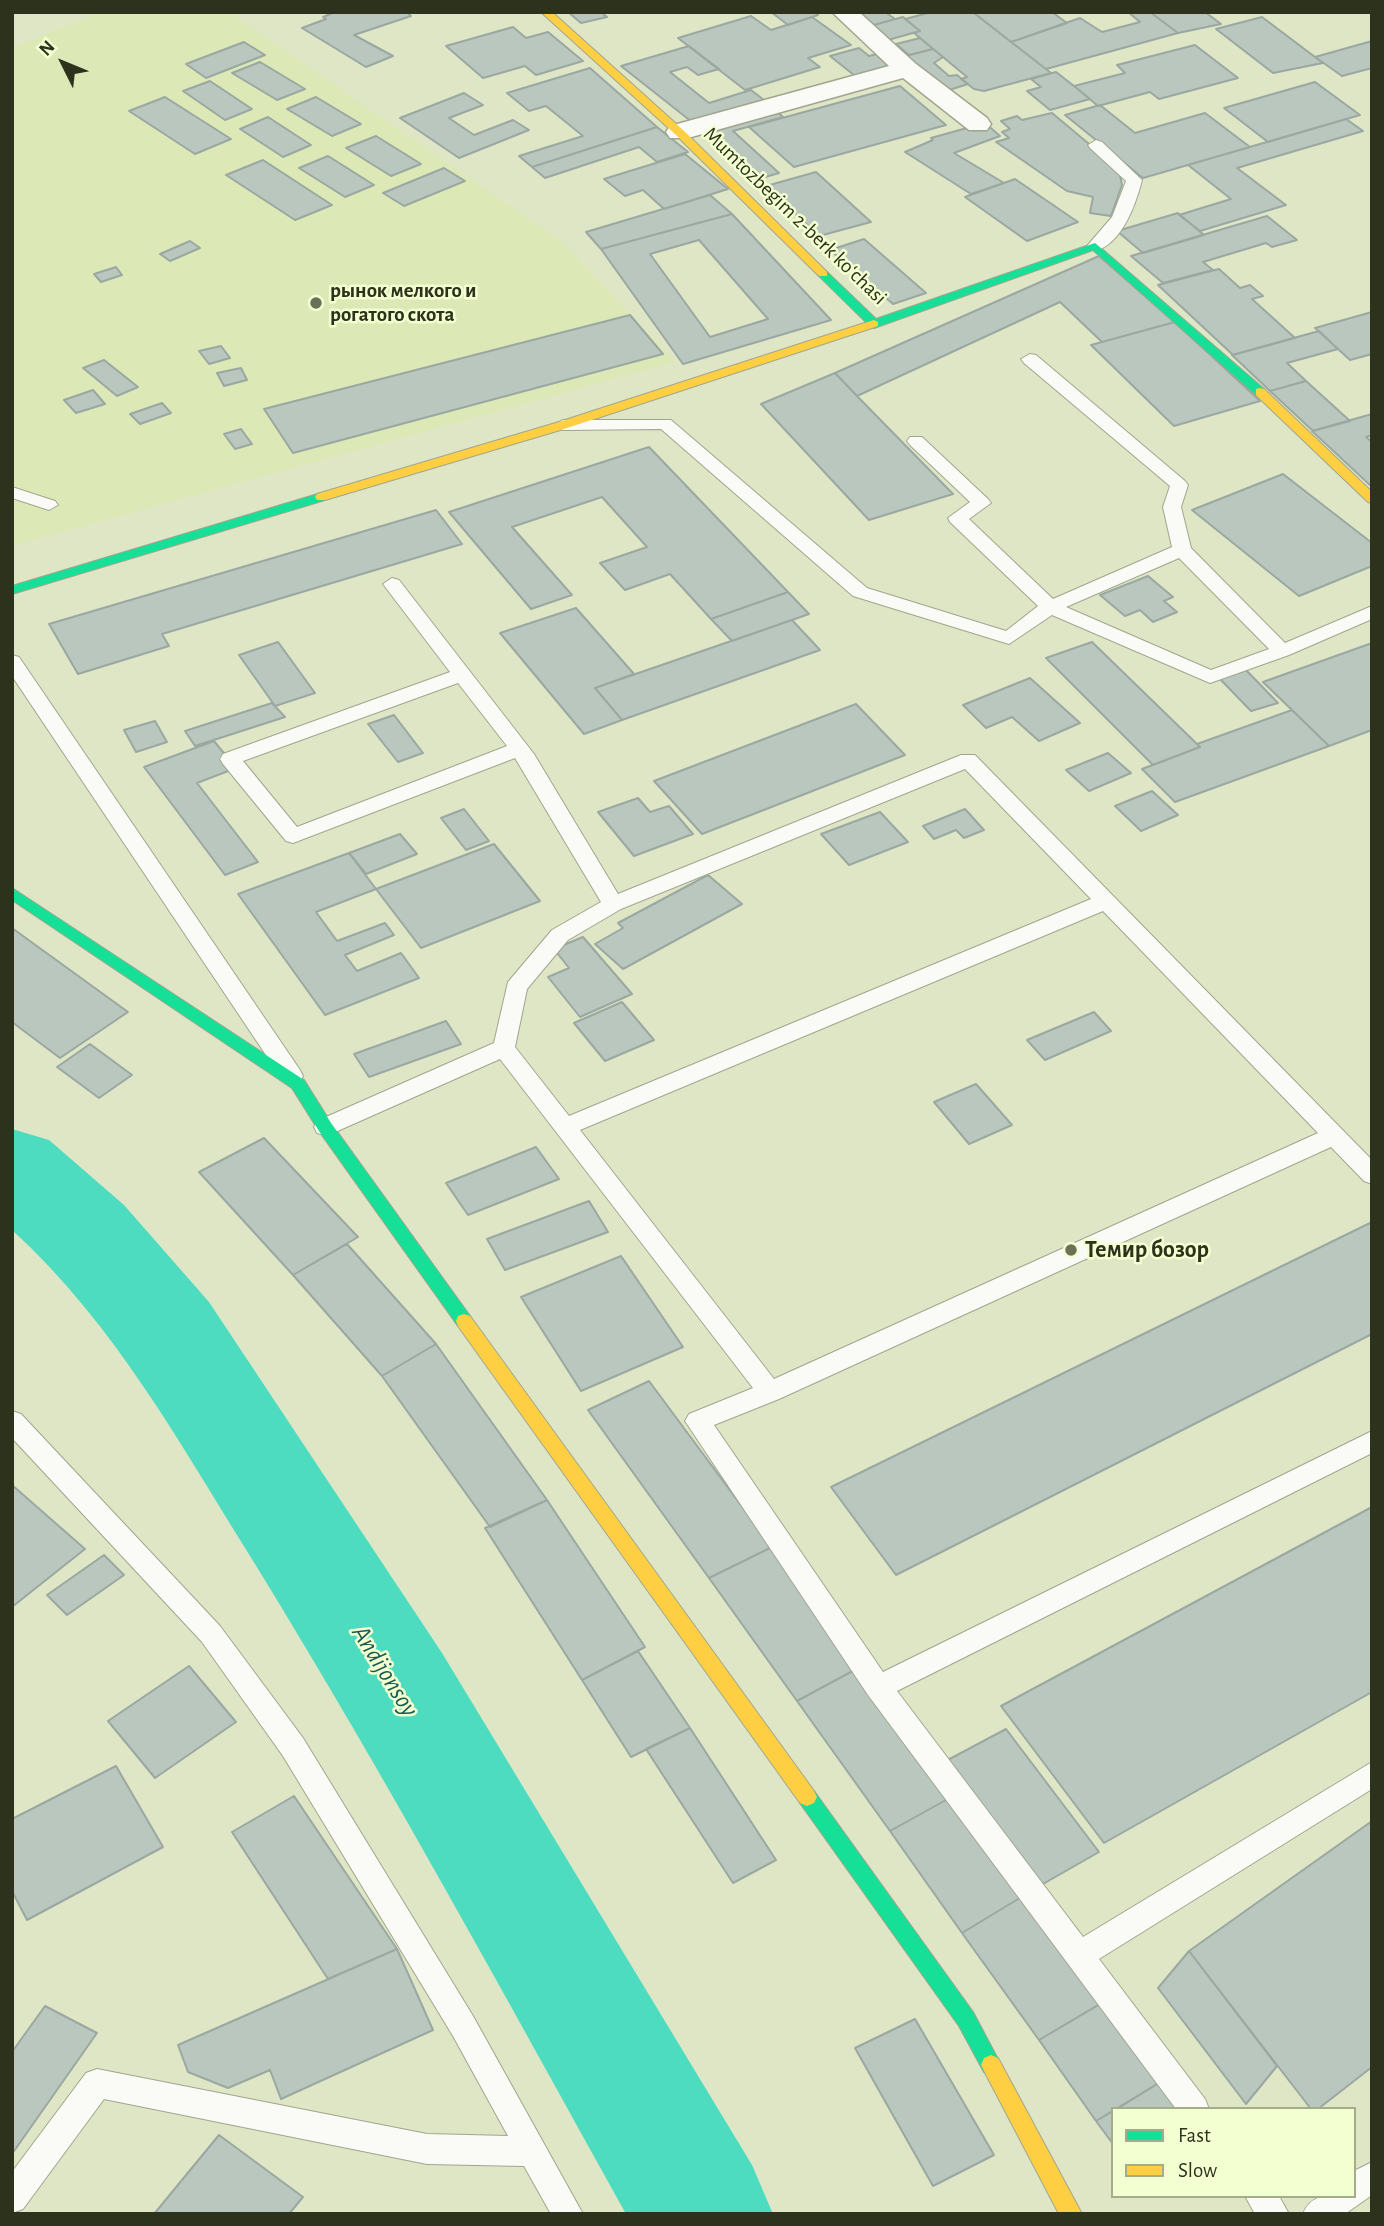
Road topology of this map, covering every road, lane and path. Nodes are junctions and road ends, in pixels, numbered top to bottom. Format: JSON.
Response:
{"nodes":[{"id":1,"x":546,"y":12,"type":"edge"},
{"id":2,"x":844,"y":12,"type":"edge"},
{"id":3,"x":907,"y":69,"type":"junction"},
{"id":4,"x":978,"y":124,"type":"dead end"},
{"id":5,"x":679,"y":132,"type":"junction"},
{"id":6,"x":1096,"y":145,"type":"dead end"},
{"id":7,"x":1095,"y":246,"type":"junction"},
{"id":8,"x":874,"y":324,"type":"junction"},
{"id":9,"x":1030,"y":359,"type":"dead end"},
{"id":10,"x":563,"y":425,"type":"junction"},
{"id":11,"x":915,"y":441,"type":"dead end"},
{"id":12,"x":12,"y":492,"type":"edge"},
{"id":13,"x":1372,"y":499,"type":"edge"},
{"id":14,"x":49,"y":505,"type":"dead end"},
{"id":15,"x":1182,"y":550,"type":"junction"},
{"id":16,"x":392,"y":584,"type":"dead end"},
{"id":17,"x":12,"y":590,"type":"edge"},
{"id":18,"x":1050,"y":607,"type":"junction"},
{"id":19,"x":1372,"y":612,"type":"edge"},
{"id":20,"x":1282,"y":651,"type":"junction"},
{"id":21,"x":12,"y":661,"type":"edge"},
{"id":22,"x":462,"y":675,"type":"junction"},
{"id":23,"x":519,"y":749,"type":"junction"},
{"id":24,"x":12,"y":893,"type":"edge"},
{"id":25,"x":1107,"y":901,"type":"junction"},
{"id":26,"x":613,"y":904,"type":"junction"},
{"id":27,"x":504,"y":1048,"type":"junction"},
{"id":28,"x":298,"y":1084,"type":"junction"},
{"id":29,"x":325,"y":1126,"type":"junction"},
{"id":30,"x":566,"y":1127,"type":"junction"},
{"id":31,"x":1334,"y":1136,"type":"junction"},
{"id":32,"x":1372,"y":1175,"type":"edge"},
{"id":33,"x":769,"y":1392,"type":"junction"},
{"id":34,"x":12,"y":1420,"type":"edge"},
{"id":35,"x":1372,"y":1441,"type":"edge"},
{"id":36,"x":878,"y":1687,"type":"junction"},
{"id":37,"x":1372,"y":1774,"type":"edge"},
{"id":38,"x":1079,"y":1955,"type":"junction"},
{"id":39,"x":1193,"y":2107,"type":"edge"},
{"id":40,"x":533,"y":2151,"type":"junction"},
{"id":41,"x":1372,"y":2177,"type":"edge"},
{"id":42,"x":1356,"y":2188,"type":"edge"},
{"id":43,"x":12,"y":2198,"type":"edge"},
{"id":44,"x":1261,"y":2198,"type":"edge"},
{"id":45,"x":1341,"y":2198,"type":"edge"},
{"id":46,"x":568,"y":2214,"type":"edge"},
{"id":47,"x":1071,"y":2214,"type":"edge"},
{"id":48,"x":1273,"y":2214,"type":"edge"},
{"id":49,"x":1318,"y":2214,"type":"edge"}],
"edges":[{"from":1,"to":5,"type":"street","name":"Mumtozbegim 2-berk koʻchasi"},
{"from":2,"to":3,"type":"street"},
{"from":3,"to":4,"type":"street"},
{"from":3,"to":5,"type":"street"},
{"from":5,"to":8,"type":"street","name":"Mumtozbegim 2-berk koʻchasi"},
{"from":6,"to":7,"type":"lane"},
{"from":7,"to":8,"type":"street","name":"Mumtozbegim 2-berk koʻchasi"},
{"from":7,"to":13,"type":"street"},
{"from":8,"to":10,"type":"street"},
{"from":9,"to":15,"type":"lane"},
{"from":10,"to":17,"type":"street"},
{"from":10,"to":18,"type":"lane"},
{"from":11,"to":18,"type":"lane"},
{"from":12,"to":14,"type":"lane"},
{"from":15,"to":18,"type":"lane"},
{"from":15,"to":20,"type":"lane"},
{"from":16,"to":22,"type":"lane"},
{"from":18,"to":20,"type":"lane"},
{"from":19,"to":20,"type":"lane"},
{"from":21,"to":28,"type":"lane"},
{"from":22,"to":23,"type":"lane"},
{"from":22,"to":23,"type":"lane"},
{"from":23,"to":26,"type":"lane"},
{"from":24,"to":28,"type":"street"},
{"from":25,"to":26,"type":"lane"},
{"from":25,"to":30,"type":"lane"},
{"from":25,"to":31,"type":"lane"},
{"from":26,"to":27,"type":"lane"},
{"from":27,"to":29,"type":"lane"},
{"from":27,"to":30,"type":"lane"},
{"from":28,"to":29,"type":"street"},
{"from":29,"to":47,"type":"street"},
{"from":30,"to":33,"type":"lane"},
{"from":31,"to":32,"type":"lane"},
{"from":31,"to":33,"type":"lane"},
{"from":33,"to":36,"type":"lane"},
{"from":34,"to":40,"type":"lane"},
{"from":35,"to":36,"type":"lane"},
{"from":36,"to":38,"type":"lane"},
{"from":37,"to":38,"type":"lane"},
{"from":38,"to":39,"type":"lane"},
{"from":40,"to":43,"type":"lane"},
{"from":40,"to":46,"type":"lane"},
{"from":41,"to":42,"type":"lane"},
{"from":44,"to":48,"type":"lane"},
{"from":45,"to":49,"type":"lane"}]}
